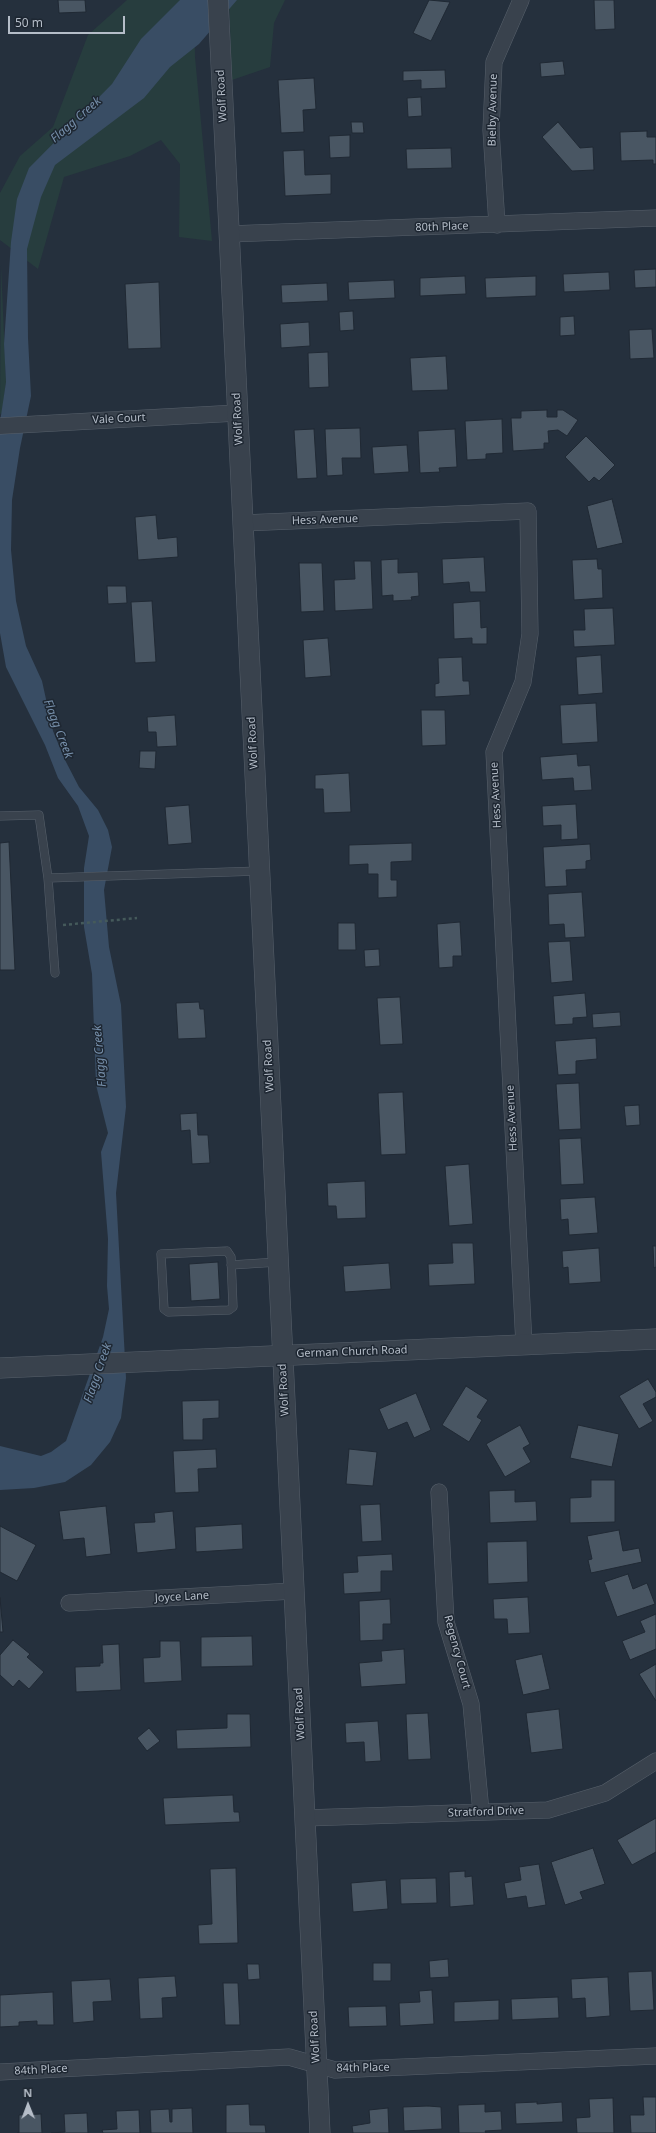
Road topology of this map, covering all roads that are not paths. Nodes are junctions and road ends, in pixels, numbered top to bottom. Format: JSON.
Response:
{"nodes":[{"id":1,"x":218,"y":0,"type":"edge"},
{"id":2,"x":521,"y":0,"type":"edge"},
{"id":3,"x":656,"y":218,"type":"edge"},
{"id":4,"x":497,"y":225,"type":"junction"},
{"id":5,"x":229,"y":234,"type":"junction"},
{"id":6,"x":237,"y":413,"type":"junction"},
{"id":7,"x":0,"y":426,"type":"edge"},
{"id":8,"x":243,"y":523,"type":"junction"},
{"id":9,"x":0,"y":816,"type":"edge"},
{"id":10,"x":259,"y":870,"type":"junction"},
{"id":11,"x":48,"y":878,"type":"junction"},
{"id":12,"x":55,"y":974,"type":"dead end"},
{"id":13,"x":231,"y":1261,"type":"junction"},
{"id":14,"x":278,"y":1262,"type":"junction"},
{"id":15,"x":656,"y":1339,"type":"edge"},
{"id":16,"x":524,"y":1345,"type":"junction"},
{"id":17,"x":283,"y":1355,"type":"junction"},
{"id":18,"x":0,"y":1368,"type":"edge"},
{"id":19,"x":439,"y":1492,"type":"dead end"},
{"id":20,"x":294,"y":1591,"type":"junction"},
{"id":21,"x":69,"y":1603,"type":"dead end"},
{"id":22,"x":656,"y":1761,"type":"edge"},
{"id":23,"x":481,"y":1812,"type":"junction"},
{"id":24,"x":305,"y":1818,"type":"junction"},
{"id":25,"x":656,"y":2056,"type":"edge"},
{"id":26,"x":316,"y":2064,"type":"junction"},
{"id":27,"x":0,"y":2072,"type":"edge"},
{"id":28,"x":320,"y":2133,"type":"edge"}],
"edges":[{"from":1,"to":5,"type":"street","name":"Wolf Road"},
{"from":2,"to":4,"type":"street","name":"Bielby Avenue"},
{"from":3,"to":4,"type":"street","name":"80th Place"},
{"from":4,"to":5,"type":"street","name":"80th Place"},
{"from":5,"to":6,"type":"street","name":"Wolf Road"},
{"from":6,"to":7,"type":"street","name":"Vale Court"},
{"from":6,"to":8,"type":"street","name":"Wolf Road"},
{"from":8,"to":10,"type":"street","name":"Wolf Road"},
{"from":8,"to":16,"type":"street","name":"Hess Avenue"},
{"from":9,"to":11,"type":"lane"},
{"from":10,"to":11,"type":"lane"},
{"from":10,"to":14,"type":"street","name":"Wolf Road"},
{"from":11,"to":12,"type":"lane"},
{"from":13,"to":13,"type":"lane"},
{"from":13,"to":14,"type":"lane"},
{"from":14,"to":17,"type":"street","name":"Wolf Road"},
{"from":15,"to":16,"type":"street","name":"German Church Road"},
{"from":16,"to":17,"type":"street","name":"German Church Road"},
{"from":17,"to":18,"type":"street","name":"German Church Road"},
{"from":17,"to":20,"type":"street","name":"Wolf Road"},
{"from":19,"to":23,"type":"street","name":"Regency Court"},
{"from":20,"to":21,"type":"street","name":"Joyce Lane"},
{"from":20,"to":24,"type":"street","name":"Wolf Road"},
{"from":22,"to":23,"type":"street","name":"Stratford Drive"},
{"from":23,"to":24,"type":"street","name":"Stratford Drive"},
{"from":24,"to":26,"type":"street","name":"Wolf Road"},
{"from":25,"to":26,"type":"street","name":"84th Place"},
{"from":26,"to":27,"type":"street","name":"84th Place"},
{"from":26,"to":28,"type":"street","name":"Wolf Road"}]}
